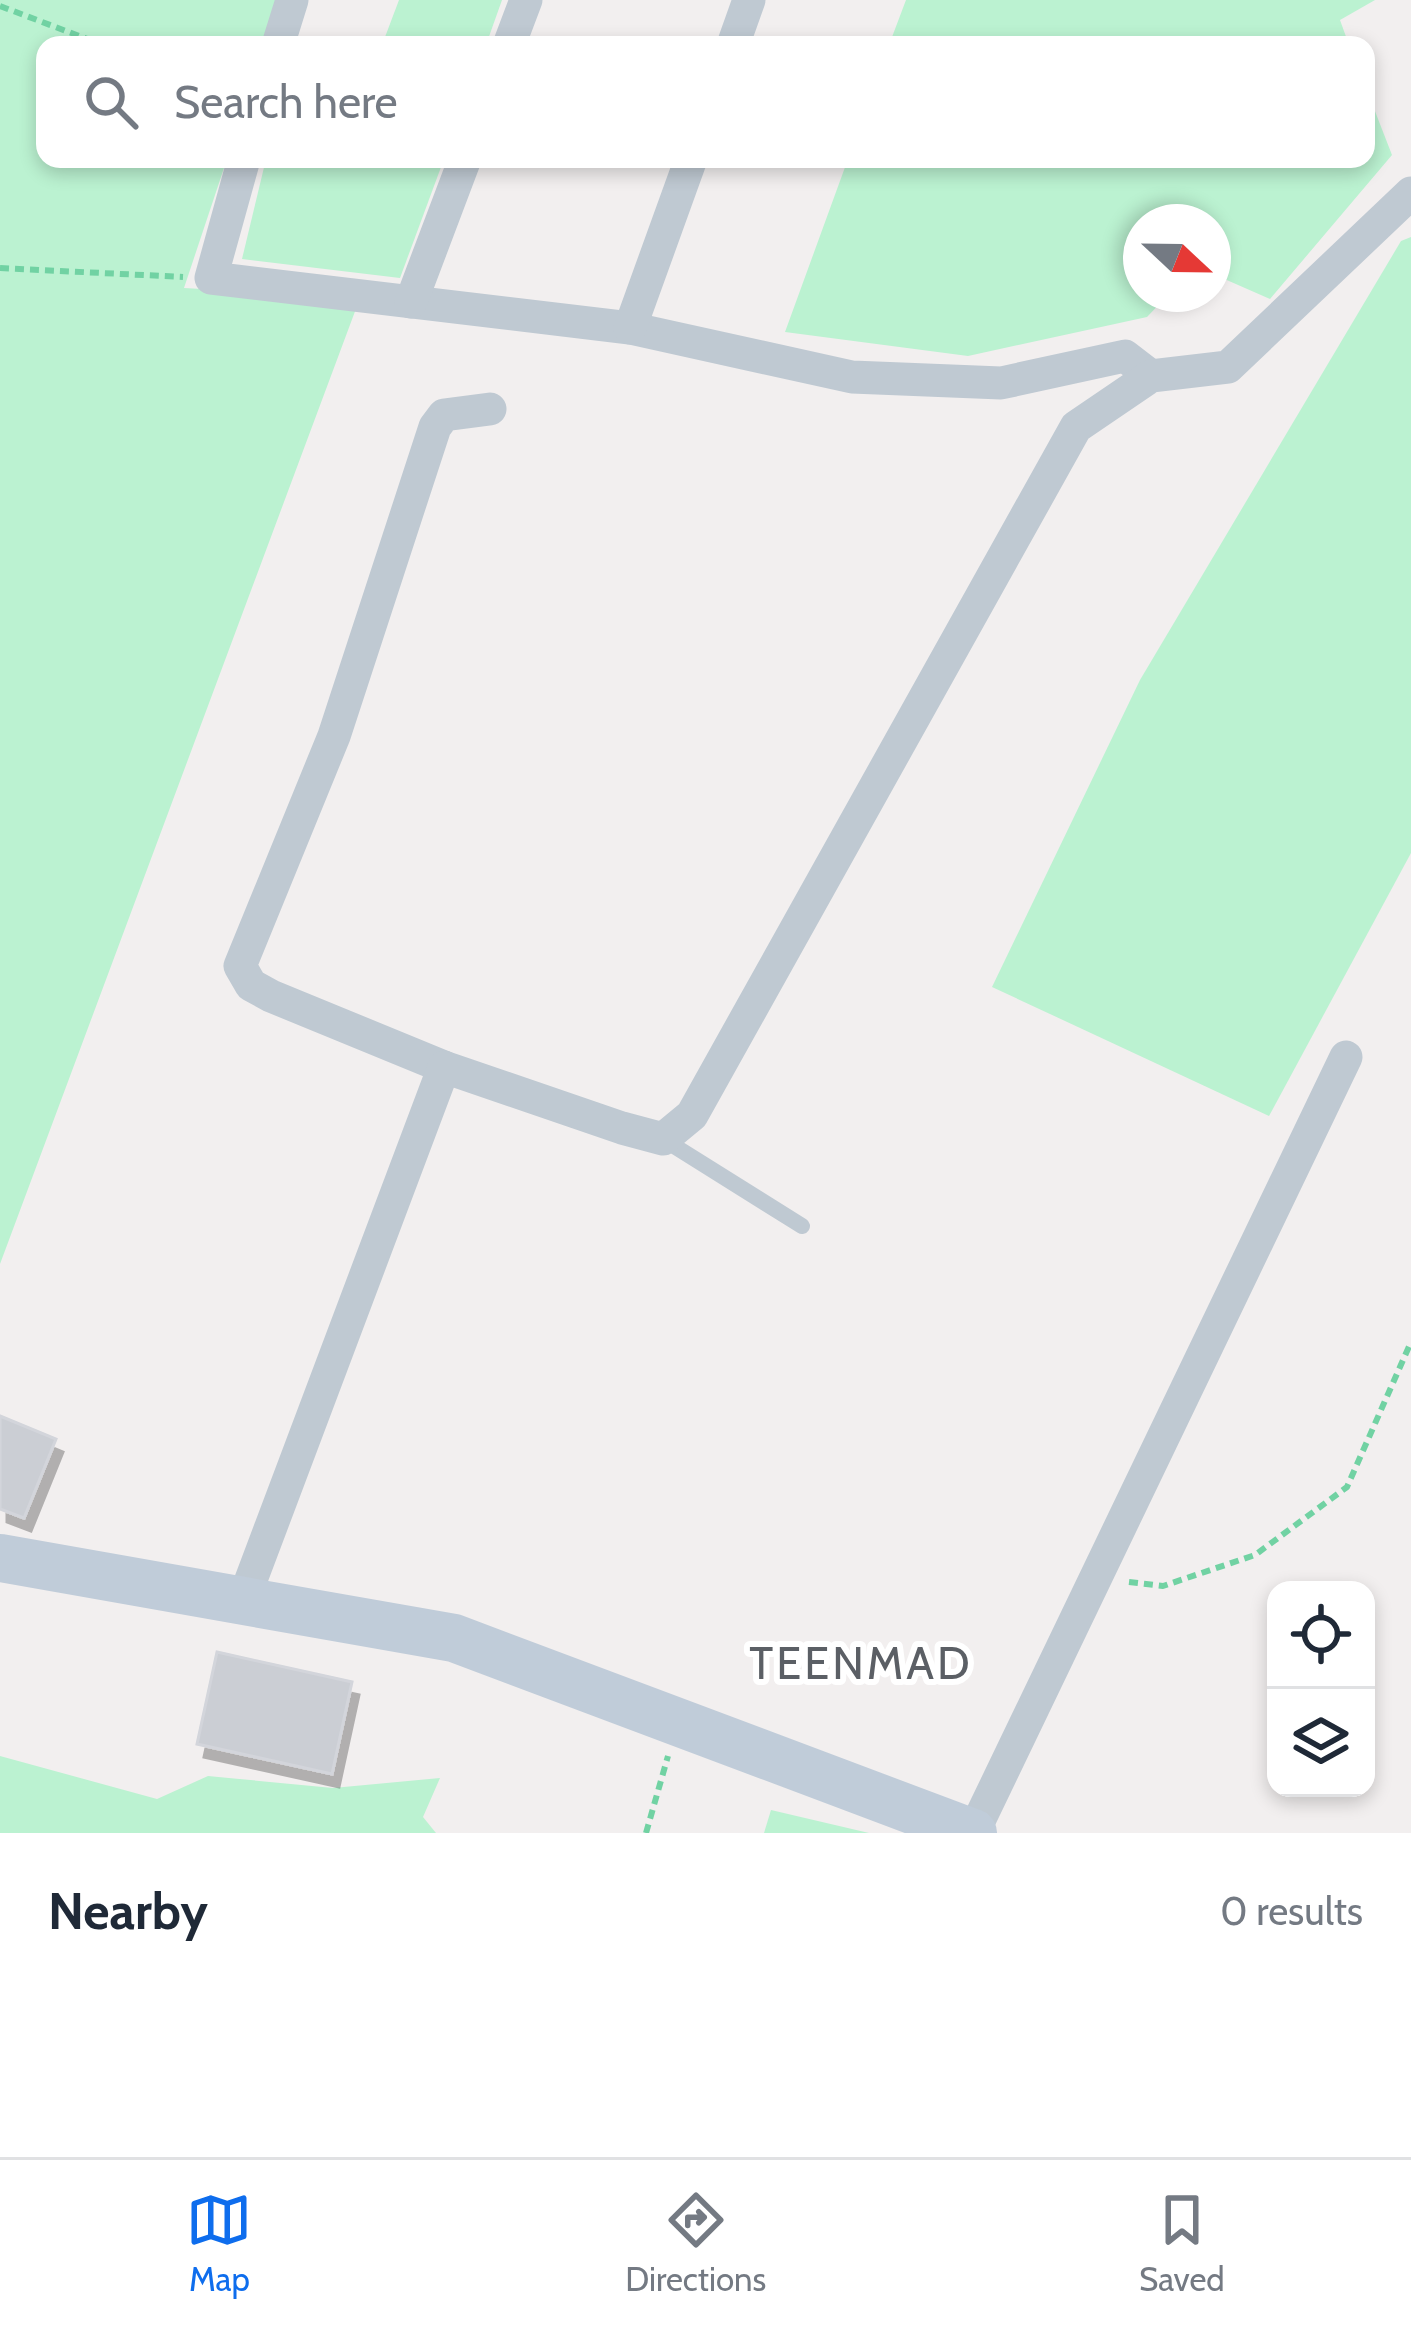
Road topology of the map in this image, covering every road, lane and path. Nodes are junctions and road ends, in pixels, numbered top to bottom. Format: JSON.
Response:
{"nodes":[{"id":1,"x":292,"y":0,"type":"edge"},
{"id":2,"x":526,"y":0,"type":"edge"},
{"id":3,"x":749,"y":0,"type":"edge"},
{"id":4,"x":0,"y":6,"type":"edge"},
{"id":5,"x":80,"y":36,"type":"edge"},
{"id":6,"x":281,"y":36,"type":"edge"},
{"id":7,"x":512,"y":36,"type":"edge"},
{"id":8,"x":736,"y":36,"type":"edge"},
{"id":9,"x":242,"y":168,"type":"edge"},
{"id":10,"x":462,"y":168,"type":"edge"},
{"id":11,"x":689,"y":168,"type":"edge"},
{"id":12,"x":1411,"y":193,"type":"edge"},
{"id":13,"x":0,"y":268,"type":"edge"},
{"id":14,"x":211,"y":278,"type":"junction"},
{"id":15,"x":411,"y":302,"type":"junction"},
{"id":16,"x":630,"y":328,"type":"junction"},
{"id":17,"x":1151,"y":376,"type":"junction"},
{"id":18,"x":490,"y":409,"type":"dead end"},
{"id":19,"x":1346,"y":1057,"type":"dead end"},
{"id":20,"x":444,"y":1067,"type":"junction"},
{"id":21,"x":663,"y":1139,"type":"junction"},
{"id":22,"x":802,"y":1226,"type":"dead end"},
{"id":23,"x":1411,"y":1342,"type":"edge"},
{"id":24,"x":0,"y":1558,"type":"edge"},
{"id":25,"x":1096,"y":1577,"type":"junction"},
{"id":26,"x":243,"y":1600,"type":"junction"},
{"id":27,"x":678,"y":1722,"type":"junction"},
{"id":28,"x":646,"y":1833,"type":"edge"},
{"id":29,"x":973,"y":1833,"type":"edge"}],
"edges":[{"from":1,"to":6,"type":"street"},
{"from":2,"to":7,"type":"street"},
{"from":3,"to":8,"type":"street"},
{"from":4,"to":5,"type":"path"},
{"from":9,"to":14,"type":"street"},
{"from":10,"to":15,"type":"street"},
{"from":11,"to":16,"type":"street"},
{"from":12,"to":17,"type":"street"},
{"from":13,"to":14,"type":"path"},
{"from":14,"to":15,"type":"street"},
{"from":15,"to":16,"type":"street"},
{"from":16,"to":17,"type":"street"},
{"from":17,"to":21,"type":"street"},
{"from":18,"to":20,"type":"street"},
{"from":19,"to":25,"type":"street"},
{"from":20,"to":21,"type":"street"},
{"from":20,"to":26,"type":"street"},
{"from":21,"to":22,"type":"lane"},
{"from":23,"to":25,"type":"path"},
{"from":24,"to":26,"type":"street"},
{"from":25,"to":29,"type":"street"},
{"from":26,"to":27,"type":"street"},
{"from":27,"to":28,"type":"path"},
{"from":27,"to":29,"type":"street"}]}
